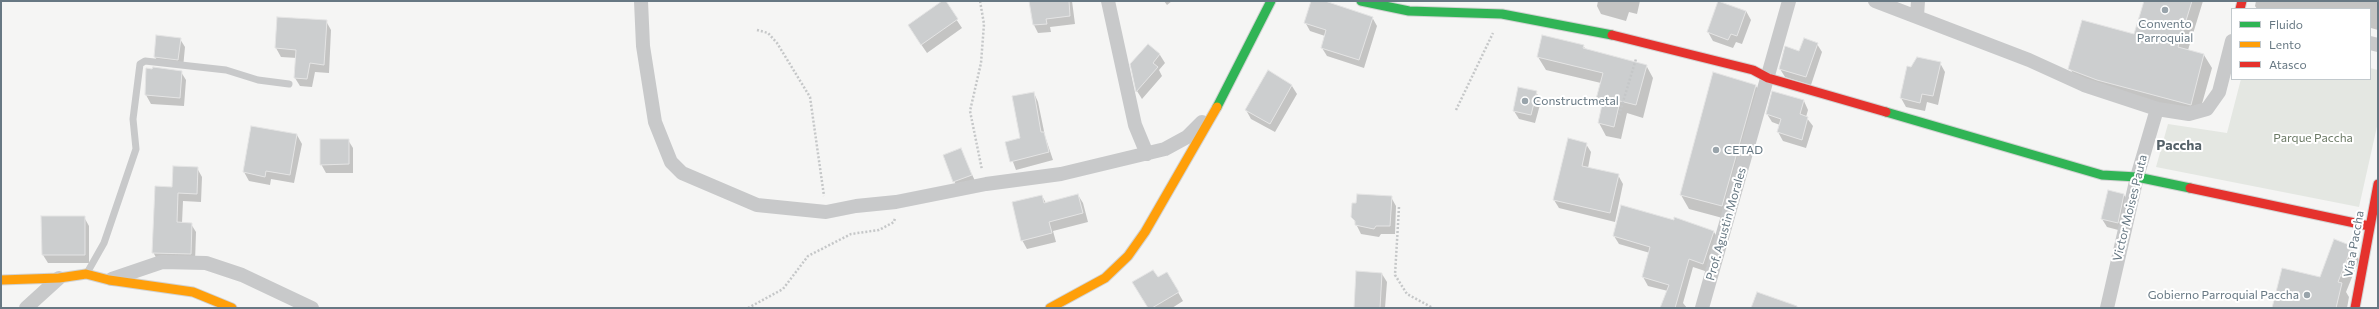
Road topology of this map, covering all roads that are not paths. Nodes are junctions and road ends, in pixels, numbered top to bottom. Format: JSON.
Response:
{"nodes":[{"id":1,"x":641,"y":1,"type":"edge"},
{"id":2,"x":1108,"y":1,"type":"edge"},
{"id":3,"x":1271,"y":1,"type":"edge"},
{"id":4,"x":1361,"y":1,"type":"edge"},
{"id":5,"x":1789,"y":1,"type":"edge"},
{"id":6,"x":1875,"y":1,"type":"edge"},
{"id":7,"x":1918,"y":1,"type":"edge"},
{"id":8,"x":1916,"y":16,"type":"junction"},
{"id":9,"x":2231,"y":45,"type":"edge"},
{"id":10,"x":1768,"y":78,"type":"junction"},
{"id":11,"x":289,"y":84,"type":"dead end"},
{"id":12,"x":1217,"y":107,"type":"junction"},
{"id":13,"x":2157,"y":109,"type":"junction"},
{"id":14,"x":1147,"y":154,"type":"junction"},
{"id":15,"x":2137,"y":177,"type":"junction"},
{"id":16,"x":2378,"y":184,"type":"edge"},
{"id":17,"x":2370,"y":226,"type":"junction"},
{"id":18,"x":86,"y":274,"type":"junction"},
{"id":19,"x":59,"y":278,"type":"junction"},
{"id":20,"x":1,"y":280,"type":"edge"},
{"id":21,"x":109,"y":280,"type":"junction"},
{"id":22,"x":26,"y":308,"type":"edge"},
{"id":23,"x":232,"y":308,"type":"edge"},
{"id":24,"x":312,"y":308,"type":"edge"},
{"id":25,"x":1050,"y":308,"type":"edge"},
{"id":26,"x":1702,"y":308,"type":"edge"},
{"id":27,"x":2107,"y":308,"type":"edge"},
{"id":28,"x":2355,"y":308,"type":"edge"}],
"edges":[{"from":1,"to":14,"type":"street"},
{"from":2,"to":14,"type":"street"},
{"from":3,"to":12,"type":"street"},
{"from":4,"to":10,"type":"street"},
{"from":5,"to":10,"type":"street","name":"Prof. Agustin Morales"},
{"from":6,"to":8,"type":"street"},
{"from":7,"to":8,"type":"street"},
{"from":8,"to":13,"type":"street"},
{"from":9,"to":13,"type":"street"},
{"from":10,"to":15,"type":"street"},
{"from":10,"to":26,"type":"street","name":"Prof. Agustin Morales"},
{"from":11,"to":18,"type":"lane"},
{"from":12,"to":14,"type":"street"},
{"from":12,"to":25,"type":"street"},
{"from":13,"to":15,"type":"street","name":"Victor Moises Pauta"},
{"from":15,"to":17,"type":"street"},
{"from":15,"to":27,"type":"street","name":"Victor Moises Pauta"},
{"from":16,"to":17,"type":"street","name":"Vía a Paccha"},
{"from":17,"to":28,"type":"street","name":"Vía a Paccha"},
{"from":18,"to":19,"type":"street"},
{"from":18,"to":21,"type":"street"},
{"from":19,"to":20,"type":"street"},
{"from":19,"to":22,"type":"street"},
{"from":21,"to":23,"type":"street"},
{"from":21,"to":24,"type":"street"}]}
